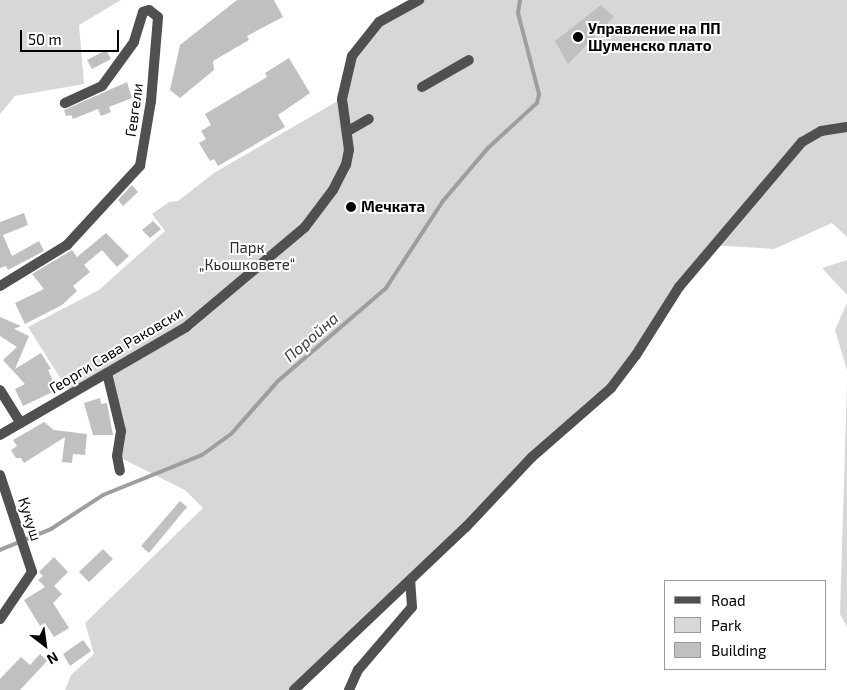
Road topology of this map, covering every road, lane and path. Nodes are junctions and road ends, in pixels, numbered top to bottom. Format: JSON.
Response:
{"nodes":[{"id":1,"x":419,"y":0,"type":"edge"},
{"id":2,"x":468,"y":60,"type":"dead end"},
{"id":3,"x":422,"y":87,"type":"dead end"},
{"id":4,"x":65,"y":102,"type":"dead end"},
{"id":5,"x":369,"y":119,"type":"dead end"},
{"id":6,"x":847,"y":127,"type":"edge"},
{"id":7,"x":348,"y":131,"type":"junction"},
{"id":8,"x":0,"y":286,"type":"edge"},
{"id":9,"x":107,"y":373,"type":"junction"},
{"id":10,"x":0,"y":390,"type":"edge"},
{"id":11,"x":21,"y":423,"type":"junction"},
{"id":12,"x":0,"y":435,"type":"edge"},
{"id":13,"x":120,"y":471,"type":"dead end"},
{"id":14,"x":0,"y":475,"type":"edge"},
{"id":15,"x":410,"y":581,"type":"junction"},
{"id":16,"x":0,"y":619,"type":"edge"},
{"id":17,"x":294,"y":690,"type":"edge"},
{"id":18,"x":349,"y":690,"type":"edge"}],
"edges":[{"from":1,"to":7,"type":"street","name":"Георги Сава Раковски"},
{"from":2,"to":3,"type":"street"},
{"from":4,"to":8,"type":"street","name":"Гевгели"},
{"from":5,"to":7,"type":"street"},
{"from":6,"to":15,"type":"street"},
{"from":7,"to":9,"type":"street","name":"Георги Сава Раковски"},
{"from":9,"to":11,"type":"street","name":"Георги Сава Раковски"},
{"from":9,"to":13,"type":"street"},
{"from":10,"to":11,"type":"street"},
{"from":11,"to":12,"type":"street","name":"Георги Сава Раковски"},
{"from":14,"to":16,"type":"street","name":"Кукуш"},
{"from":15,"to":17,"type":"street"},
{"from":15,"to":18,"type":"street"}]}
